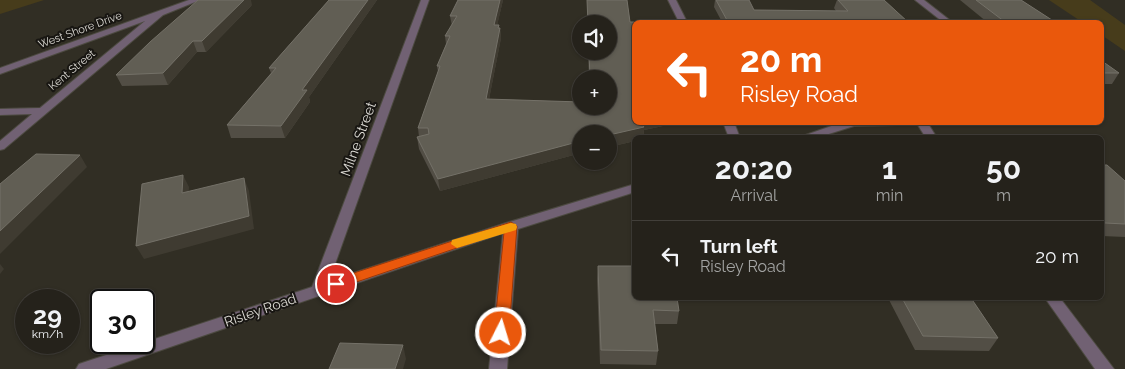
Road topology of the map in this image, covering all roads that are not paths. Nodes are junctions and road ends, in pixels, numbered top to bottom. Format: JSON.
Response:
{"nodes":[{"id":1,"x":196,"y":0,"type":"edge"},
{"id":2,"x":425,"y":0,"type":"edge"},
{"id":3,"x":672,"y":0,"type":"edge"},
{"id":4,"x":920,"y":0,"type":"edge"},
{"id":5,"x":160,"y":12,"type":"junction"},
{"id":6,"x":682,"y":20,"type":"edge"},
{"id":7,"x":945,"y":20,"type":"edge"},
{"id":8,"x":0,"y":71,"type":"edge"},
{"id":9,"x":43,"y":111,"type":"junction"},
{"id":10,"x":0,"y":112,"type":"edge"},
{"id":11,"x":846,"y":125,"type":"edge"},
{"id":12,"x":812,"y":135,"type":"edge"},
{"id":13,"x":0,"y":147,"type":"edge"},
{"id":14,"x":632,"y":189,"type":"edge"},
{"id":15,"x":511,"y":226,"type":"junction"},
{"id":16,"x":319,"y":289,"type":"junction"},
{"id":17,"x":1053,"y":300,"type":"edge"},
{"id":18,"x":85,"y":369,"type":"edge"},
{"id":19,"x":498,"y":369,"type":"edge"},
{"id":20,"x":1105,"y":369,"type":"edge"}],
"edges":[{"from":1,"to":5,"type":"street","name":"West Shore Drive"},
{"from":2,"to":16,"type":"street","name":"Milne Street"},
{"from":3,"to":6,"type":"street"},
{"from":4,"to":7,"type":"street"},
{"from":5,"to":8,"type":"street","name":"West Shore Drive"},
{"from":5,"to":9,"type":"street","name":"Kent Street"},
{"from":9,"to":10,"type":"street"},
{"from":9,"to":13,"type":"street","name":"Kent Street"},
{"from":11,"to":12,"type":"street"},
{"from":14,"to":15,"type":"street","name":"Risley Road"},
{"from":15,"to":16,"type":"street","name":"Risley Road"},
{"from":15,"to":19,"type":"street"},
{"from":16,"to":18,"type":"street","name":"Risley Road"},
{"from":17,"to":20,"type":"street"}]}
